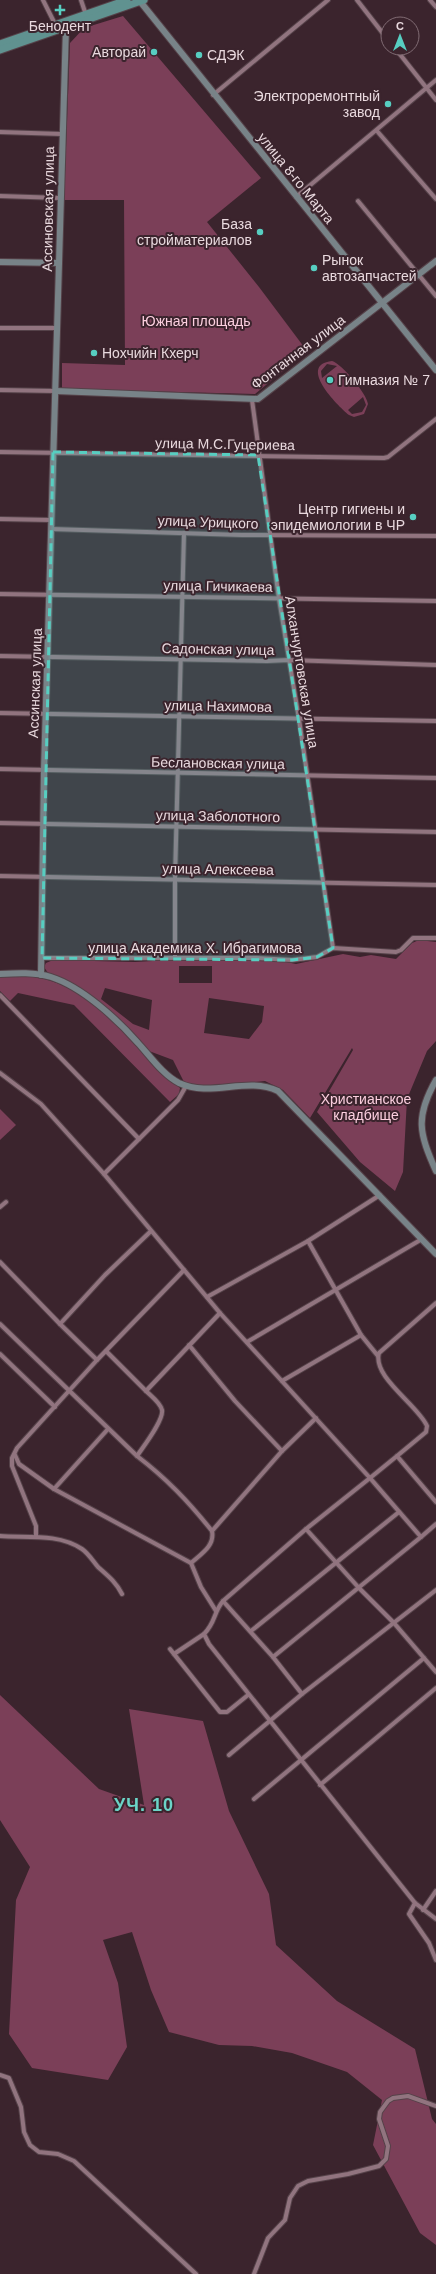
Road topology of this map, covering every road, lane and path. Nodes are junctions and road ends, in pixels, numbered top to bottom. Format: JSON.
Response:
{"nodes":[{"id":1,"x":43,"y":0,"type":"edge"},
{"id":2,"x":80,"y":0,"type":"edge"},
{"id":3,"x":127,"y":0,"type":"edge"},
{"id":4,"x":328,"y":0,"type":"edge"},
{"id":5,"x":357,"y":0,"type":"edge"},
{"id":6,"x":430,"y":0,"type":"edge"},
{"id":7,"x":141,"y":1,"type":"edge"},
{"id":8,"x":436,"y":7,"type":"edge"},
{"id":9,"x":87,"y":17,"type":"junction"},
{"id":10,"x":66,"y":27,"type":"junction"},
{"id":11,"x":56,"y":28,"type":"junction"},
{"id":12,"x":380,"y":30,"type":"edge"},
{"id":13,"x":0,"y":44,"type":"edge"},
{"id":14,"x":0,"y":50,"type":"edge"},
{"id":15,"x":401,"y":56,"type":"edge"},
{"id":16,"x":436,"y":80,"type":"edge"},
{"id":17,"x":426,"y":88,"type":"junction"},
{"id":18,"x":213,"y":95,"type":"junction"},
{"id":19,"x":436,"y":100,"type":"edge"},
{"id":20,"x":377,"y":131,"type":"junction"},
{"id":21,"x":0,"y":132,"type":"edge"},
{"id":22,"x":62,"y":134,"type":"junction"},
{"id":23,"x":0,"y":196,"type":"edge"},
{"id":24,"x":296,"y":197,"type":"junction"},
{"id":25,"x":60,"y":198,"type":"junction"},
{"id":26,"x":436,"y":199,"type":"edge"},
{"id":27,"x":358,"y":201,"type":"dead end"},
{"id":28,"x":436,"y":261,"type":"edge"},
{"id":29,"x":0,"y":262,"type":"edge"},
{"id":30,"x":59,"y":264,"type":"junction"},
{"id":31,"x":419,"y":275,"type":"junction"},
{"id":32,"x":436,"y":296,"type":"edge"},
{"id":33,"x":382,"y":303,"type":"junction"},
{"id":34,"x":0,"y":328,"type":"edge"},
{"id":35,"x":58,"y":328,"type":"junction"},
{"id":36,"x":436,"y":370,"type":"edge"},
{"id":37,"x":0,"y":390,"type":"edge"},
{"id":38,"x":56,"y":391,"type":"junction"},
{"id":39,"x":252,"y":400,"type":"junction"},
{"id":40,"x":436,"y":419,"type":"edge"},
{"id":41,"x":0,"y":452,"type":"edge"},
{"id":42,"x":53,"y":452,"type":"junction"},
{"id":43,"x":258,"y":455,"type":"junction"},
{"id":44,"x":0,"y":519,"type":"edge"},
{"id":45,"x":51,"y":520,"type":"junction"},
{"id":46,"x":51,"y":529,"type":"junction"},
{"id":47,"x":184,"y":533,"type":"junction"},
{"id":48,"x":270,"y":535,"type":"junction"},
{"id":49,"x":436,"y":536,"type":"edge"},
{"id":50,"x":0,"y":594,"type":"edge"},
{"id":51,"x":50,"y":595,"type":"junction"},
{"id":52,"x":182,"y":597,"type":"junction"},
{"id":53,"x":279,"y":599,"type":"junction"},
{"id":54,"x":436,"y":601,"type":"edge"},
{"id":55,"x":0,"y":656,"type":"edge"},
{"id":56,"x":47,"y":657,"type":"junction"},
{"id":57,"x":181,"y":660,"type":"junction"},
{"id":58,"x":289,"y":660,"type":"junction"},
{"id":59,"x":436,"y":665,"type":"edge"},
{"id":60,"x":0,"y":713,"type":"edge"},
{"id":61,"x":46,"y":714,"type":"junction"},
{"id":62,"x":181,"y":716,"type":"junction"},
{"id":63,"x":300,"y":719,"type":"junction"},
{"id":64,"x":436,"y":721,"type":"edge"},
{"id":65,"x":0,"y":769,"type":"edge"},
{"id":66,"x":44,"y":770,"type":"junction"},
{"id":67,"x":178,"y":773,"type":"junction"},
{"id":68,"x":306,"y":776,"type":"junction"},
{"id":69,"x":436,"y":778,"type":"edge"},
{"id":70,"x":0,"y":823,"type":"edge"},
{"id":71,"x":43,"y":824,"type":"junction"},
{"id":72,"x":177,"y":827,"type":"junction"},
{"id":73,"x":316,"y":829,"type":"junction"},
{"id":74,"x":436,"y":832,"type":"edge"},
{"id":75,"x":0,"y":876,"type":"edge"},
{"id":76,"x":42,"y":877,"type":"junction"},
{"id":77,"x":175,"y":879,"type":"junction"},
{"id":78,"x":323,"y":883,"type":"junction"},
{"id":79,"x":436,"y":885,"type":"edge"},
{"id":80,"x":436,"y":938,"type":"edge"},
{"id":81,"x":333,"y":948,"type":"junction"},
{"id":82,"x":176,"y":957,"type":"junction"},
{"id":83,"x":42,"y":958,"type":"junction"},
{"id":84,"x":0,"y":974,"type":"edge"},
{"id":85,"x":41,"y":975,"type":"junction"},
{"id":86,"x":0,"y":995,"type":"edge"},
{"id":87,"x":0,"y":1073,"type":"edge"},
{"id":88,"x":436,"y":1080,"type":"edge"},
{"id":89,"x":186,"y":1086,"type":"junction"},
{"id":90,"x":140,"y":1139,"type":"junction"},
{"id":91,"x":436,"y":1171,"type":"edge"},
{"id":92,"x":104,"y":1174,"type":"junction"},
{"id":93,"x":380,"y":1195,"type":"junction"},
{"id":94,"x":6,"y":1202,"type":"dead end"},
{"id":95,"x":0,"y":1207,"type":"edge"},
{"id":96,"x":150,"y":1232,"type":"junction"},
{"id":97,"x":422,"y":1239,"type":"junction"},
{"id":98,"x":308,"y":1241,"type":"junction"},
{"id":99,"x":436,"y":1254,"type":"edge"},
{"id":100,"x":0,"y":1262,"type":"edge"},
{"id":101,"x":184,"y":1270,"type":"junction"},
{"id":102,"x":336,"y":1290,"type":"junction"},
{"id":103,"x":207,"y":1297,"type":"junction"},
{"id":104,"x":436,"y":1303,"type":"edge"},
{"id":105,"x":220,"y":1312,"type":"junction"},
{"id":106,"x":0,"y":1324,"type":"edge"},
{"id":107,"x":60,"y":1324,"type":"junction"},
{"id":108,"x":361,"y":1335,"type":"junction"},
{"id":109,"x":247,"y":1342,"type":"junction"},
{"id":110,"x":189,"y":1345,"type":"junction"},
{"id":111,"x":106,"y":1351,"type":"junction"},
{"id":112,"x":0,"y":1354,"type":"edge"},
{"id":113,"x":378,"y":1356,"type":"junction"},
{"id":114,"x":97,"y":1360,"type":"junction"},
{"id":115,"x":282,"y":1381,"type":"junction"},
{"id":116,"x":70,"y":1391,"type":"junction"},
{"id":117,"x":146,"y":1391,"type":"junction"},
{"id":118,"x":55,"y":1407,"type":"junction"},
{"id":119,"x":316,"y":1418,"type":"junction"},
{"id":120,"x":108,"y":1429,"type":"junction"},
{"id":121,"x":282,"y":1452,"type":"junction"},
{"id":122,"x":15,"y":1455,"type":"junction"},
{"id":123,"x":137,"y":1456,"type":"junction"},
{"id":124,"x":397,"y":1456,"type":"junction"},
{"id":125,"x":370,"y":1478,"type":"junction"},
{"id":126,"x":54,"y":1489,"type":"junction"},
{"id":127,"x":436,"y":1502,"type":"edge"},
{"id":128,"x":399,"y":1512,"type":"junction"},
{"id":129,"x":436,"y":1524,"type":"edge"},
{"id":130,"x":306,"y":1529,"type":"junction"},
{"id":131,"x":212,"y":1531,"type":"junction"},
{"id":132,"x":0,"y":1536,"type":"edge"},
{"id":133,"x":36,"y":1536,"type":"junction"},
{"id":134,"x":421,"y":1537,"type":"junction"},
{"id":135,"x":191,"y":1563,"type":"junction"},
{"id":136,"x":336,"y":1563,"type":"junction"},
{"id":137,"x":359,"y":1588,"type":"junction"},
{"id":138,"x":436,"y":1590,"type":"edge"},
{"id":139,"x":122,"y":1594,"type":"dead end"},
{"id":140,"x":223,"y":1601,"type":"junction"},
{"id":141,"x":216,"y":1611,"type":"junction"},
{"id":142,"x":394,"y":1623,"type":"junction"},
{"id":143,"x":251,"y":1631,"type":"junction"},
{"id":144,"x":204,"y":1634,"type":"junction"},
{"id":145,"x":170,"y":1649,"type":"dead end"},
{"id":146,"x":174,"y":1654,"type":"junction"},
{"id":147,"x":273,"y":1657,"type":"junction"},
{"id":148,"x":424,"y":1658,"type":"junction"},
{"id":149,"x":436,"y":1672,"type":"edge"},
{"id":150,"x":436,"y":1688,"type":"edge"},
{"id":151,"x":302,"y":1694,"type":"junction"},
{"id":152,"x":248,"y":1695,"type":"junction"},
{"id":153,"x":270,"y":1722,"type":"junction"},
{"id":154,"x":229,"y":1755,"type":"dead end"},
{"id":155,"x":301,"y":1761,"type":"junction"},
{"id":156,"x":320,"y":1785,"type":"junction"},
{"id":157,"x":254,"y":1799,"type":"dead end"},
{"id":158,"x":436,"y":1891,"type":"edge"},
{"id":159,"x":415,"y":1903,"type":"junction"},
{"id":160,"x":423,"y":1910,"type":"junction"},
{"id":161,"x":436,"y":1919,"type":"edge"},
{"id":162,"x":436,"y":1960,"type":"edge"},
{"id":163,"x":0,"y":2075,"type":"edge"},
{"id":164,"x":436,"y":2106,"type":"edge"},
{"id":165,"x":196,"y":2274,"type":"edge"},
{"id":166,"x":254,"y":2274,"type":"edge"}],
"edges":[{"from":1,"to":11,"type":"street"},
{"from":2,"to":9,"type":"street"},
{"from":3,"to":9,"type":"main road"},
{"from":4,"to":18,"type":"street"},
{"from":5,"to":12,"type":"street"},
{"from":6,"to":8,"type":"street"},
{"from":7,"to":9,"type":"main road"},
{"from":7,"to":18,"type":"street","name":"улица 8-го Марта"},
{"from":9,"to":10,"type":"main road"},
{"from":9,"to":11,"type":"main road"},
{"from":10,"to":11,"type":"main road"},
{"from":10,"to":22,"type":"street","name":"Ассиновская улица"},
{"from":11,"to":13,"type":"main road"},
{"from":11,"to":14,"type":"main road"},
{"from":15,"to":17,"type":"street"},
{"from":16,"to":17,"type":"street"},
{"from":17,"to":19,"type":"street"},
{"from":17,"to":20,"type":"street"},
{"from":18,"to":24,"type":"street","name":"улица 8-го Марта"},
{"from":20,"to":24,"type":"street"},
{"from":20,"to":26,"type":"street"},
{"from":21,"to":22,"type":"street"},
{"from":22,"to":25,"type":"street","name":"Ассиновская улица"},
{"from":23,"to":25,"type":"street"},
{"from":24,"to":33,"type":"street","name":"улица 8-го Марта"},
{"from":25,"to":30,"type":"street","name":"Ассиновская улица"},
{"from":27,"to":31,"type":"street"},
{"from":28,"to":31,"type":"street","name":"Фонтанная улица"},
{"from":29,"to":30,"type":"street"},
{"from":30,"to":35,"type":"street","name":"Ассиновская улица"},
{"from":31,"to":32,"type":"street"},
{"from":31,"to":33,"type":"street","name":"Фонтанная улица"},
{"from":33,"to":36,"type":"street","name":"улица 8-го Марта"},
{"from":33,"to":39,"type":"street","name":"Фонтанная улица"},
{"from":34,"to":35,"type":"street"},
{"from":35,"to":38,"type":"street","name":"Ассиновская улица"},
{"from":37,"to":38,"type":"street"},
{"from":38,"to":39,"type":"street","name":"Фонтанная улица"},
{"from":38,"to":42,"type":"street","name":"Ассинская улица"},
{"from":39,"to":43,"type":"street","name":"Алханчуртовская улица"},
{"from":40,"to":43,"type":"street","name":"улица М.С.Гуцериева"},
{"from":41,"to":42,"type":"street","name":"улица М.С.Гуцериева"},
{"from":42,"to":43,"type":"street","name":"улица М.С.Гуцериева"},
{"from":42,"to":45,"type":"street","name":"Ассинская улица"},
{"from":43,"to":48,"type":"street","name":"Алханчуртовская улица"},
{"from":44,"to":45,"type":"street"},
{"from":45,"to":46,"type":"street","name":"Ассинская улица"},
{"from":46,"to":47,"type":"street","name":"улица Урицкого"},
{"from":46,"to":51,"type":"street","name":"Ассинская улица"},
{"from":47,"to":48,"type":"street","name":"улица Урицкого"},
{"from":47,"to":52,"type":"street"},
{"from":48,"to":49,"type":"street","name":"улица Урицкого"},
{"from":48,"to":53,"type":"street","name":"Алханчуртовская улица"},
{"from":50,"to":51,"type":"street","name":"улица Гичикаева"},
{"from":51,"to":52,"type":"street","name":"улица Гичикаева"},
{"from":51,"to":56,"type":"street","name":"Ассинская улица"},
{"from":52,"to":53,"type":"street","name":"улица Гичикаева"},
{"from":52,"to":57,"type":"street"},
{"from":53,"to":54,"type":"street","name":"улица Гичикаева"},
{"from":53,"to":58,"type":"street","name":"Алханчуртовская улица"},
{"from":55,"to":56,"type":"street","name":"Садонская улица"},
{"from":56,"to":57,"type":"street","name":"Садонская улица"},
{"from":56,"to":61,"type":"street","name":"Ассинская улица"},
{"from":57,"to":58,"type":"street","name":"Садонская улица"},
{"from":57,"to":62,"type":"street"},
{"from":58,"to":59,"type":"street","name":"Садонская улица"},
{"from":58,"to":63,"type":"street","name":"Алханчуртовская улица"},
{"from":60,"to":61,"type":"street","name":"улица Нахимова"},
{"from":61,"to":62,"type":"street","name":"улица Нахимова"},
{"from":61,"to":66,"type":"street","name":"Ассинская улица"},
{"from":62,"to":63,"type":"street","name":"улица Нахимова"},
{"from":62,"to":67,"type":"street"},
{"from":63,"to":64,"type":"street","name":"улица Нахимова"},
{"from":63,"to":68,"type":"street","name":"Алханчуртовская улица"},
{"from":65,"to":66,"type":"street","name":"Беслановская улица"},
{"from":66,"to":67,"type":"street","name":"Беслановская улица"},
{"from":66,"to":71,"type":"street","name":"Ассинская улица"},
{"from":67,"to":68,"type":"street","name":"Беслановская улица"},
{"from":67,"to":72,"type":"street"},
{"from":68,"to":69,"type":"street","name":"Беслановская улица"},
{"from":68,"to":73,"type":"street","name":"Алханчуртовская улица"},
{"from":70,"to":71,"type":"street","name":"улица Заболотного"},
{"from":71,"to":72,"type":"street","name":"улица Заболотного"},
{"from":71,"to":76,"type":"street","name":"Ассинская улица"},
{"from":72,"to":73,"type":"street","name":"улица Заболотного"},
{"from":72,"to":77,"type":"street"},
{"from":73,"to":74,"type":"street","name":"улица Заболотного"},
{"from":73,"to":78,"type":"street","name":"Алханчуртовская улица"},
{"from":75,"to":76,"type":"street","name":"улица Алексеева"},
{"from":76,"to":77,"type":"street","name":"улица Алексеева"},
{"from":76,"to":83,"type":"street","name":"Ассинская улица"},
{"from":77,"to":78,"type":"street","name":"улица Алексеева"},
{"from":77,"to":82,"type":"street"},
{"from":78,"to":79,"type":"street","name":"улица Алексеева"},
{"from":78,"to":81,"type":"street","name":"Алханчуртовская улица"},
{"from":80,"to":81,"type":"street"},
{"from":81,"to":82,"type":"street","name":"улица Академика Х. Ибрагимова"},
{"from":82,"to":83,"type":"street","name":"улица Академика Х. Ибрагимова"},
{"from":83,"to":85,"type":"street","name":"Ассинская улица"},
{"from":84,"to":85,"type":"street"},
{"from":85,"to":89,"type":"street"},
{"from":86,"to":90,"type":"street"},
{"from":87,"to":92,"type":"street"},
{"from":88,"to":91,"type":"street"},
{"from":89,"to":90,"type":"street"},
{"from":89,"to":93,"type":"street"},
{"from":90,"to":92,"type":"street"},
{"from":92,"to":96,"type":"street"},
{"from":93,"to":97,"type":"street"},
{"from":93,"to":98,"type":"street"},
{"from":94,"to":95,"type":"street"},
{"from":96,"to":101,"type":"street"},
{"from":96,"to":107,"type":"street"},
{"from":97,"to":99,"type":"street"},
{"from":97,"to":102,"type":"street"},
{"from":98,"to":102,"type":"street"},
{"from":98,"to":103,"type":"street"},
{"from":100,"to":107,"type":"street"},
{"from":101,"to":103,"type":"street"},
{"from":101,"to":111,"type":"street"},
{"from":102,"to":108,"type":"street"},
{"from":102,"to":109,"type":"street"},
{"from":103,"to":105,"type":"street"},
{"from":104,"to":113,"type":"street"},
{"from":105,"to":109,"type":"street"},
{"from":105,"to":110,"type":"street"},
{"from":106,"to":116,"type":"street"},
{"from":107,"to":114,"type":"street"},
{"from":108,"to":113,"type":"street"},
{"from":108,"to":115,"type":"street"},
{"from":109,"to":115,"type":"street"},
{"from":110,"to":117,"type":"street"},
{"from":110,"to":121,"type":"street"},
{"from":111,"to":114,"type":"street"},
{"from":111,"to":117,"type":"street"},
{"from":112,"to":118,"type":"street"},
{"from":113,"to":124,"type":"street"},
{"from":114,"to":116,"type":"street"},
{"from":115,"to":119,"type":"street"},
{"from":116,"to":118,"type":"street"},
{"from":116,"to":120,"type":"street"},
{"from":117,"to":123,"type":"street"},
{"from":118,"to":122,"type":"street"},
{"from":119,"to":121,"type":"street"},
{"from":119,"to":125,"type":"street"},
{"from":120,"to":123,"type":"street"},
{"from":120,"to":126,"type":"street"},
{"from":121,"to":131,"type":"street"},
{"from":122,"to":126,"type":"street"},
{"from":122,"to":133,"type":"street"},
{"from":123,"to":131,"type":"street"},
{"from":124,"to":125,"type":"street"},
{"from":124,"to":127,"type":"street"},
{"from":125,"to":128,"type":"street"},
{"from":125,"to":130,"type":"street"},
{"from":126,"to":135,"type":"street"},
{"from":128,"to":134,"type":"street"},
{"from":128,"to":136,"type":"street"},
{"from":129,"to":134,"type":"street"},
{"from":130,"to":136,"type":"street"},
{"from":130,"to":140,"type":"street"},
{"from":131,"to":135,"type":"street"},
{"from":132,"to":133,"type":"street"},
{"from":133,"to":139,"type":"street"},
{"from":134,"to":137,"type":"street"},
{"from":135,"to":141,"type":"street"},
{"from":136,"to":137,"type":"street"},
{"from":136,"to":143,"type":"street"},
{"from":137,"to":142,"type":"street"},
{"from":137,"to":147,"type":"street"},
{"from":138,"to":142,"type":"street"},
{"from":140,"to":141,"type":"street"},
{"from":140,"to":143,"type":"street"},
{"from":141,"to":144,"type":"street"},
{"from":142,"to":148,"type":"street"},
{"from":142,"to":151,"type":"street"},
{"from":143,"to":147,"type":"street"},
{"from":144,"to":146,"type":"street"},
{"from":144,"to":152,"type":"street"},
{"from":145,"to":146,"type":"street"},
{"from":146,"to":152,"type":"street"},
{"from":147,"to":151,"type":"street"},
{"from":148,"to":149,"type":"street"},
{"from":148,"to":155,"type":"street"},
{"from":150,"to":156,"type":"street"},
{"from":151,"to":153,"type":"street"},
{"from":152,"to":153,"type":"street"},
{"from":153,"to":154,"type":"street"},
{"from":153,"to":155,"type":"street"},
{"from":155,"to":156,"type":"street"},
{"from":155,"to":157,"type":"street"},
{"from":156,"to":159,"type":"street"},
{"from":158,"to":160,"type":"street"},
{"from":159,"to":160,"type":"street"},
{"from":159,"to":162,"type":"street"},
{"from":160,"to":161,"type":"street"},
{"from":163,"to":165,"type":"street"},
{"from":164,"to":166,"type":"street"}]}
